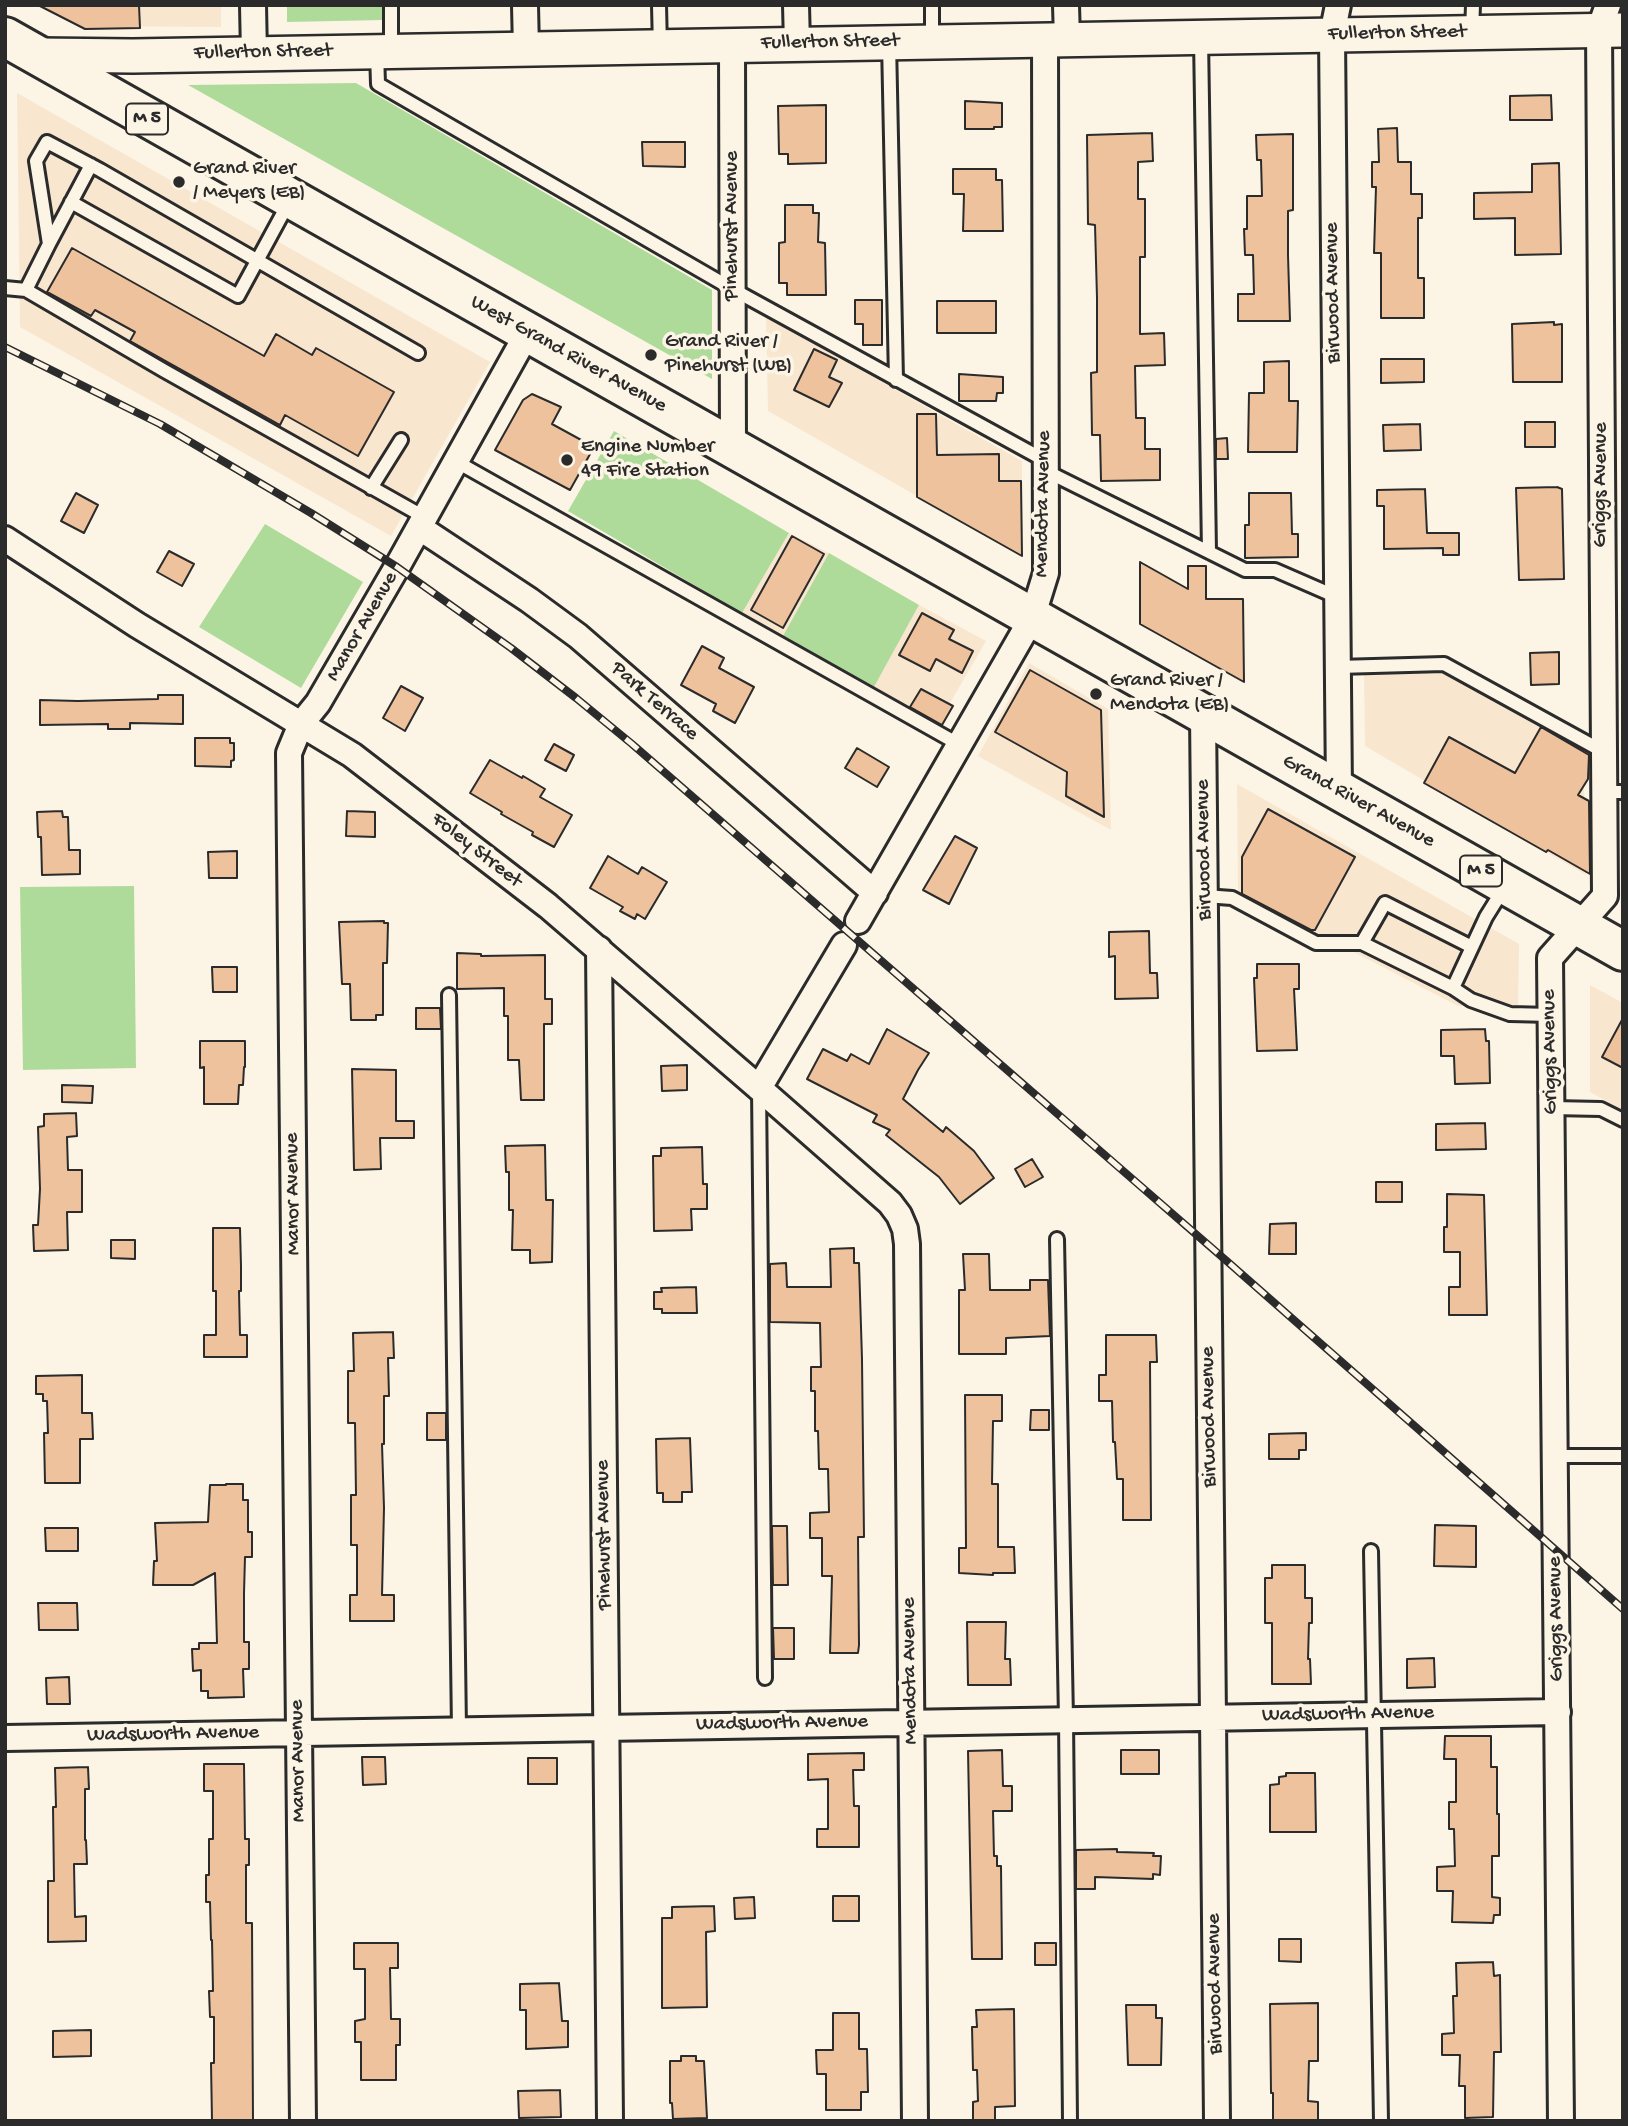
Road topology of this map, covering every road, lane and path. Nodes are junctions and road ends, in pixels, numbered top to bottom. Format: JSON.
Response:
{"nodes":[{"id":1,"x":253,"y":5,"type":"edge"},
{"id":2,"x":391,"y":5,"type":"edge"},
{"id":3,"x":525,"y":5,"type":"edge"},
{"id":4,"x":659,"y":5,"type":"edge"},
{"id":5,"x":796,"y":5,"type":"edge"},
{"id":6,"x":932,"y":5,"type":"edge"},
{"id":7,"x":1066,"y":5,"type":"edge"},
{"id":8,"x":1473,"y":19,"type":"edge"},
{"id":9,"x":1335,"y":20,"type":"edge"},
{"id":10,"x":1610,"y":22,"type":"edge"},
{"id":11,"x":1201,"y":36,"type":"junction"},
{"id":12,"x":1056,"y":39,"type":"junction"},
{"id":13,"x":932,"y":41,"type":"junction"},
{"id":14,"x":889,"y":42,"type":"junction"},
{"id":15,"x":797,"y":44,"type":"junction"},
{"id":16,"x":732,"y":45,"type":"junction"},
{"id":17,"x":22,"y":46,"type":"edge"},
{"id":18,"x":660,"y":47,"type":"junction"},
{"id":19,"x":526,"y":49,"type":"junction"},
{"id":20,"x":384,"y":52,"type":"junction"},
{"id":21,"x":254,"y":54,"type":"junction"},
{"id":22,"x":91,"y":165,"type":"junction"},
{"id":23,"x":291,"y":199,"type":"junction"},
{"id":24,"x":71,"y":202,"type":"junction"},
{"id":25,"x":48,"y":244,"type":"junction"},
{"id":26,"x":257,"y":260,"type":"junction"},
{"id":27,"x":5,"y":288,"type":"edge"},
{"id":28,"x":26,"y":290,"type":"junction"},
{"id":29,"x":734,"y":290,"type":"junction"},
{"id":30,"x":528,"y":332,"type":"junction"},
{"id":31,"x":418,"y":353,"type":"dead end"},
{"id":32,"x":896,"y":380,"type":"junction"},
{"id":33,"x":401,"y":440,"type":"dead end"},
{"id":34,"x":733,"y":448,"type":"junction"},
{"id":35,"x":457,"y":462,"type":"junction"},
{"id":36,"x":1046,"y":466,"type":"junction"},
{"id":37,"x":371,"y":488,"type":"junction"},
{"id":38,"x":423,"y":523,"type":"junction"},
{"id":39,"x":5,"y":539,"type":"edge"},
{"id":40,"x":1209,"y":552,"type":"junction"},
{"id":41,"x":1337,"y":597,"type":"junction"},
{"id":42,"x":1032,"y":618,"type":"junction"},
{"id":43,"x":1338,"y":667,"type":"junction"},
{"id":44,"x":1203,"y":714,"type":"junction"},
{"id":45,"x":302,"y":724,"type":"junction"},
{"id":46,"x":960,"y":745,"type":"junction"},
{"id":47,"x":1604,"y":752,"type":"junction"},
{"id":48,"x":1339,"y":791,"type":"junction"},
{"id":49,"x":1614,"y":792,"type":"edge"},
{"id":50,"x":1506,"y":885,"type":"junction"},
{"id":51,"x":875,"y":893,"type":"junction"},
{"id":52,"x":1205,"y":896,"type":"junction"},
{"id":53,"x":858,"y":921,"type":"dead end"},
{"id":54,"x":1578,"y":926,"type":"junction"},
{"id":55,"x":1362,"y":943,"type":"junction"},
{"id":56,"x":844,"y":945,"type":"dead end"},
{"id":57,"x":1472,"y":947,"type":"junction"},
{"id":58,"x":599,"y":949,"type":"junction"},
{"id":59,"x":1623,"y":951,"type":"edge"},
{"id":60,"x":1453,"y":988,"type":"junction"},
{"id":61,"x":449,"y":995,"type":"dead end"},
{"id":62,"x":1551,"y":1015,"type":"junction"},
{"id":63,"x":759,"y":1087,"type":"junction"},
{"id":64,"x":1552,"y":1108,"type":"junction"},
{"id":65,"x":1623,"y":1120,"type":"edge"},
{"id":66,"x":902,"y":1222,"type":"joint"},
{"id":67,"x":1057,"y":1239,"type":"dead end"},
{"id":68,"x":1623,"y":1455,"type":"edge"},
{"id":69,"x":1555,"y":1456,"type":"junction"},
{"id":70,"x":1371,"y":1551,"type":"dead end"},
{"id":71,"x":765,"y":1678,"type":"dead end"},
{"id":72,"x":1558,"y":1712,"type":"junction"},
{"id":73,"x":1374,"y":1715,"type":"junction"},
{"id":74,"x":1213,"y":1717,"type":"junction"},
{"id":75,"x":1066,"y":1719,"type":"junction"},
{"id":76,"x":912,"y":1722,"type":"junction"},
{"id":77,"x":607,"y":1727,"type":"junction"},
{"id":78,"x":459,"y":1729,"type":"junction"},
{"id":79,"x":299,"y":1732,"type":"junction"},
{"id":80,"x":5,"y":1738,"type":"edge"},
{"id":81,"x":303,"y":2121,"type":"edge"},
{"id":82,"x":610,"y":2121,"type":"edge"},
{"id":83,"x":915,"y":2121,"type":"edge"},
{"id":84,"x":1070,"y":2121,"type":"edge"},
{"id":85,"x":1217,"y":2121,"type":"edge"},
{"id":86,"x":1381,"y":2121,"type":"edge"},
{"id":87,"x":1561,"y":2121,"type":"edge"}],
"edges":[{"from":1,"to":21,"type":"street"},
{"from":2,"to":20,"type":"lane"},
{"from":3,"to":19,"type":"street"},
{"from":4,"to":18,"type":"lane"},
{"from":5,"to":15,"type":"street"},
{"from":6,"to":13,"type":"lane"},
{"from":7,"to":12,"type":"street","name":"Mendota Avenue"},
{"from":8,"to":9,"type":"street","name":"Fullerton Street"},
{"from":8,"to":10,"type":"street","name":"Fullerton Street"},
{"from":9,"to":11,"type":"street","name":"Fullerton Street"},
{"from":9,"to":41,"type":"street","name":"Birwood Avenue"},
{"from":10,"to":47,"type":"street","name":"Griggs Avenue"},
{"from":11,"to":12,"type":"street","name":"Fullerton Street"},
{"from":11,"to":40,"type":"lane"},
{"from":12,"to":13,"type":"street","name":"Fullerton Street"},
{"from":12,"to":36,"type":"street","name":"Mendota Avenue"},
{"from":13,"to":14,"type":"street","name":"Fullerton Street"},
{"from":14,"to":15,"type":"street","name":"Fullerton Street"},
{"from":14,"to":32,"type":"lane"},
{"from":15,"to":16,"type":"street","name":"Fullerton Street"},
{"from":16,"to":18,"type":"street","name":"Fullerton Street"},
{"from":16,"to":29,"type":"street","name":"Pinehurst Avenue"},
{"from":17,"to":21,"type":"street","name":"Fullerton Street"},
{"from":17,"to":23,"type":"main road","name":"West Grand River Avenue","number":"M 5"},
{"from":18,"to":19,"type":"street","name":"Fullerton Street"},
{"from":19,"to":20,"type":"street","name":"Fullerton Street"},
{"from":20,"to":21,"type":"street","name":"Fullerton Street"},
{"from":20,"to":29,"type":"lane"},
{"from":22,"to":24,"type":"lane"},
{"from":22,"to":25,"type":"lane"},
{"from":22,"to":26,"type":"lane"},
{"from":23,"to":26,"type":"lane"},
{"from":23,"to":30,"type":"main road","name":"West Grand River Avenue","number":"M 5"},
{"from":24,"to":25,"type":"lane"},
{"from":24,"to":26,"type":"lane"},
{"from":25,"to":28,"type":"lane"},
{"from":26,"to":31,"type":"lane"},
{"from":27,"to":28,"type":"lane"},
{"from":28,"to":37,"type":"lane"},
{"from":29,"to":32,"type":"lane"},
{"from":29,"to":34,"type":"street","name":"Pinehurst Avenue"},
{"from":30,"to":34,"type":"main road","name":"West Grand River Avenue","number":"M 5"},
{"from":30,"to":35,"type":"street","name":"Manor Avenue"},
{"from":32,"to":36,"type":"lane"},
{"from":33,"to":37,"type":"lane"},
{"from":34,"to":42,"type":"main road","name":"West Grand River Avenue","number":"M 5"},
{"from":35,"to":38,"type":"street","name":"Manor Avenue"},
{"from":35,"to":46,"type":"lane"},
{"from":36,"to":40,"type":"lane"},
{"from":36,"to":42,"type":"street","name":"Mendota Avenue"},
{"from":37,"to":38,"type":"lane"},
{"from":38,"to":45,"type":"street","name":"Manor Avenue"},
{"from":38,"to":51,"type":"street","name":"Park Terrace"},
{"from":39,"to":45,"type":"street","name":"Foley Street"},
{"from":40,"to":41,"type":"lane"},
{"from":41,"to":43,"type":"street","name":"Birwood Avenue"},
{"from":42,"to":44,"type":"main road","name":"West Grand River Avenue","number":"M 5"},
{"from":42,"to":46,"type":"street","name":"Mendota Avenue"},
{"from":43,"to":47,"type":"lane"},
{"from":43,"to":48,"type":"street","name":"Birwood Avenue"},
{"from":44,"to":48,"type":"main road","name":"Grand River Avenue","number":"M 5"},
{"from":44,"to":52,"type":"street","name":"Birwood Avenue"},
{"from":45,"to":58,"type":"street","name":"Foley Street"},
{"from":45,"to":79,"type":"street","name":"Manor Avenue"},
{"from":46,"to":51,"type":"street","name":"Mendota Avenue"},
{"from":47,"to":49,"type":"street","name":"Griggs Avenue"},
{"from":48,"to":50,"type":"main road","name":"Grand River Avenue","number":"M 5"},
{"from":49,"to":54,"type":"street","name":"Griggs Avenue"},
{"from":50,"to":54,"type":"main road","name":"Grand River Avenue","number":"M 5"},
{"from":50,"to":57,"type":"lane"},
{"from":51,"to":53,"type":"street","name":"Mendota Avenue"},
{"from":52,"to":55,"type":"lane"},
{"from":52,"to":74,"type":"street","name":"Birwood Avenue"},
{"from":54,"to":59,"type":"main road","name":"Grand River Avenue","number":"M 5"},
{"from":54,"to":62,"type":"street","name":"Griggs Avenue"},
{"from":55,"to":57,"type":"lane"},
{"from":55,"to":60,"type":"lane"},
{"from":56,"to":63,"type":"street"},
{"from":57,"to":60,"type":"lane"},
{"from":58,"to":63,"type":"street","name":"Foley Street"},
{"from":58,"to":77,"type":"street","name":"Pinehurst Avenue"},
{"from":60,"to":62,"type":"lane"},
{"from":61,"to":78,"type":"lane"},
{"from":62,"to":64,"type":"street","name":"Griggs Avenue"},
{"from":63,"to":66,"type":"street","name":"Foley Street"},
{"from":63,"to":71,"type":"lane"},
{"from":64,"to":65,"type":"lane"},
{"from":64,"to":69,"type":"street","name":"Griggs Avenue"},
{"from":66,"to":76,"type":"street","name":"Mendota Avenue"},
{"from":67,"to":75,"type":"lane"},
{"from":68,"to":69,"type":"lane"},
{"from":69,"to":72,"type":"street","name":"Griggs Avenue"},
{"from":70,"to":73,"type":"lane"},
{"from":72,"to":73,"type":"street","name":"Wadsworth Avenue"},
{"from":72,"to":87,"type":"street","name":"Griggs Avenue"},
{"from":73,"to":74,"type":"street","name":"Wadsworth Avenue"},
{"from":73,"to":86,"type":"lane"},
{"from":74,"to":75,"type":"street","name":"Wadsworth Avenue"},
{"from":74,"to":85,"type":"street","name":"Birwood Avenue"},
{"from":75,"to":76,"type":"street","name":"Wadsworth Avenue"},
{"from":75,"to":84,"type":"lane"},
{"from":76,"to":77,"type":"street","name":"Wadsworth Avenue"},
{"from":76,"to":83,"type":"street","name":"Mendota Avenue"},
{"from":77,"to":78,"type":"street","name":"Wadsworth Avenue"},
{"from":77,"to":82,"type":"street","name":"Pinehurst Avenue"},
{"from":78,"to":79,"type":"street","name":"Wadsworth Avenue"},
{"from":79,"to":80,"type":"street","name":"Wadsworth Avenue"},
{"from":79,"to":81,"type":"street","name":"Manor Avenue"}]}
